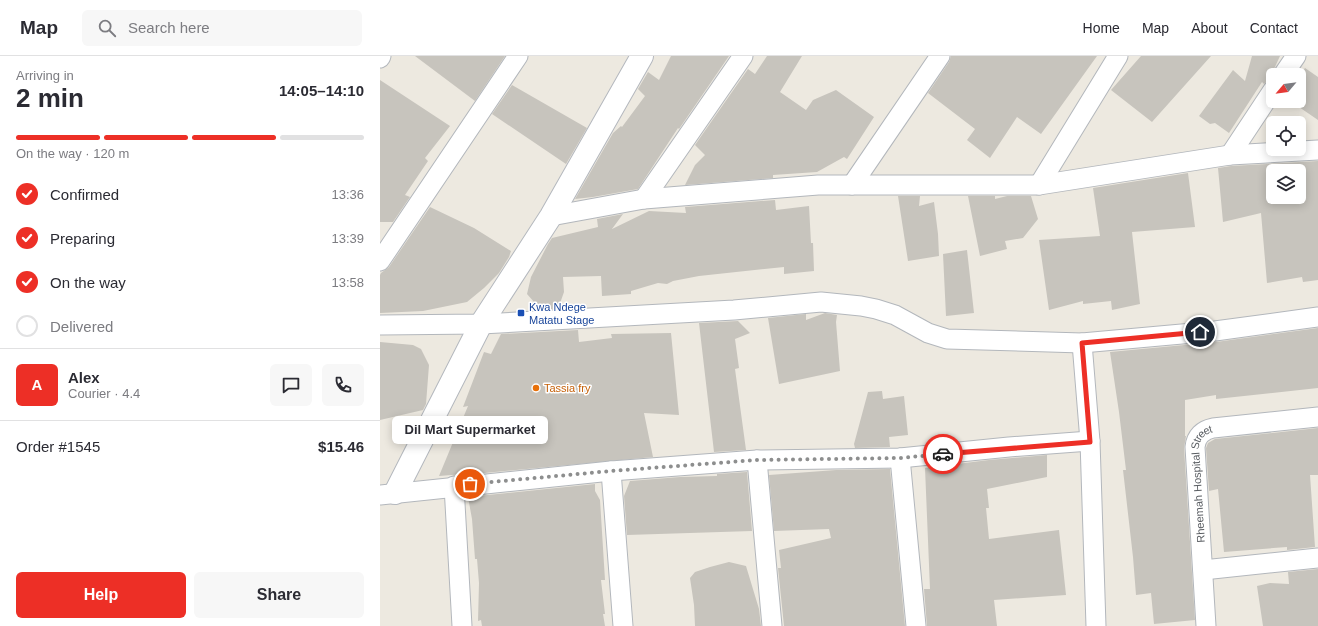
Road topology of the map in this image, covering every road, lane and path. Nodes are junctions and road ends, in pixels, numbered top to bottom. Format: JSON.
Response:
{"nodes":[{"id":1,"x":518,"y":56,"type":"edge"},
{"id":2,"x":642,"y":56,"type":"edge"},
{"id":3,"x":743,"y":56,"type":"edge"},
{"id":4,"x":940,"y":56,"type":"edge"},
{"id":5,"x":1118,"y":56,"type":"edge"},
{"id":6,"x":1296,"y":56,"type":"edge"},
{"id":7,"x":1288,"y":68,"type":"edge"},
{"id":8,"x":1266,"y":101,"type":"edge"},
{"id":9,"x":1318,"y":150,"type":"edge"},
{"id":10,"x":1230,"y":155,"type":"junction"},
{"id":11,"x":1039,"y":184,"type":"junction"},
{"id":12,"x":852,"y":185,"type":"junction"},
{"id":13,"x":644,"y":199,"type":"junction"},
{"id":14,"x":551,"y":216,"type":"junction"},
{"id":15,"x":382,"y":255,"type":"edge"},
{"id":16,"x":1318,"y":317,"type":"edge"},
{"id":17,"x":481,"y":324,"type":"junction"},
{"id":18,"x":380,"y":325,"type":"edge"},
{"id":19,"x":1082,"y":343,"type":"junction"},
{"id":20,"x":1318,"y":417,"type":"edge"},
{"id":21,"x":1090,"y":442,"type":"junction"},
{"id":22,"x":900,"y":458,"type":"junction"},
{"id":23,"x":757,"y":460,"type":"junction"},
{"id":24,"x":611,"y":471,"type":"junction"},
{"id":25,"x":454,"y":486,"type":"junction"},
{"id":26,"x":388,"y":494,"type":"edge"},
{"id":27,"x":1318,"y":558,"type":"edge"},
{"id":28,"x":1203,"y":570,"type":"junction"},
{"id":29,"x":462,"y":626,"type":"edge"},
{"id":30,"x":623,"y":626,"type":"edge"},
{"id":31,"x":772,"y":626,"type":"edge"},
{"id":32,"x":916,"y":626,"type":"edge"},
{"id":33,"x":1096,"y":626,"type":"edge"},
{"id":34,"x":1206,"y":626,"type":"edge"}],
"edges":[{"from":1,"to":15,"type":"street"},
{"from":2,"to":14,"type":"street"},
{"from":3,"to":13,"type":"street"},
{"from":4,"to":12,"type":"street"},
{"from":5,"to":11,"type":"street"},
{"from":6,"to":7,"type":"street"},
{"from":8,"to":10,"type":"street"},
{"from":9,"to":10,"type":"street"},
{"from":10,"to":11,"type":"street"},
{"from":11,"to":12,"type":"street"},
{"from":12,"to":13,"type":"street"},
{"from":13,"to":14,"type":"street"},
{"from":14,"to":17,"type":"street"},
{"from":16,"to":19,"type":"street"},
{"from":17,"to":18,"type":"street"},
{"from":17,"to":19,"type":"street"},
{"from":17,"to":26,"type":"street"},
{"from":19,"to":21,"type":"street"},
{"from":20,"to":28,"type":"street","name":"Rheemah Hospital Street"},
{"from":21,"to":22,"type":"street"},
{"from":21,"to":33,"type":"street"},
{"from":22,"to":23,"type":"street"},
{"from":22,"to":32,"type":"street"},
{"from":23,"to":24,"type":"street"},
{"from":23,"to":31,"type":"street"},
{"from":24,"to":25,"type":"street"},
{"from":24,"to":30,"type":"street"},
{"from":25,"to":26,"type":"street"},
{"from":25,"to":29,"type":"street"},
{"from":27,"to":28,"type":"street"},
{"from":28,"to":34,"type":"street","name":"Rheemah Hospital Street"}]}
